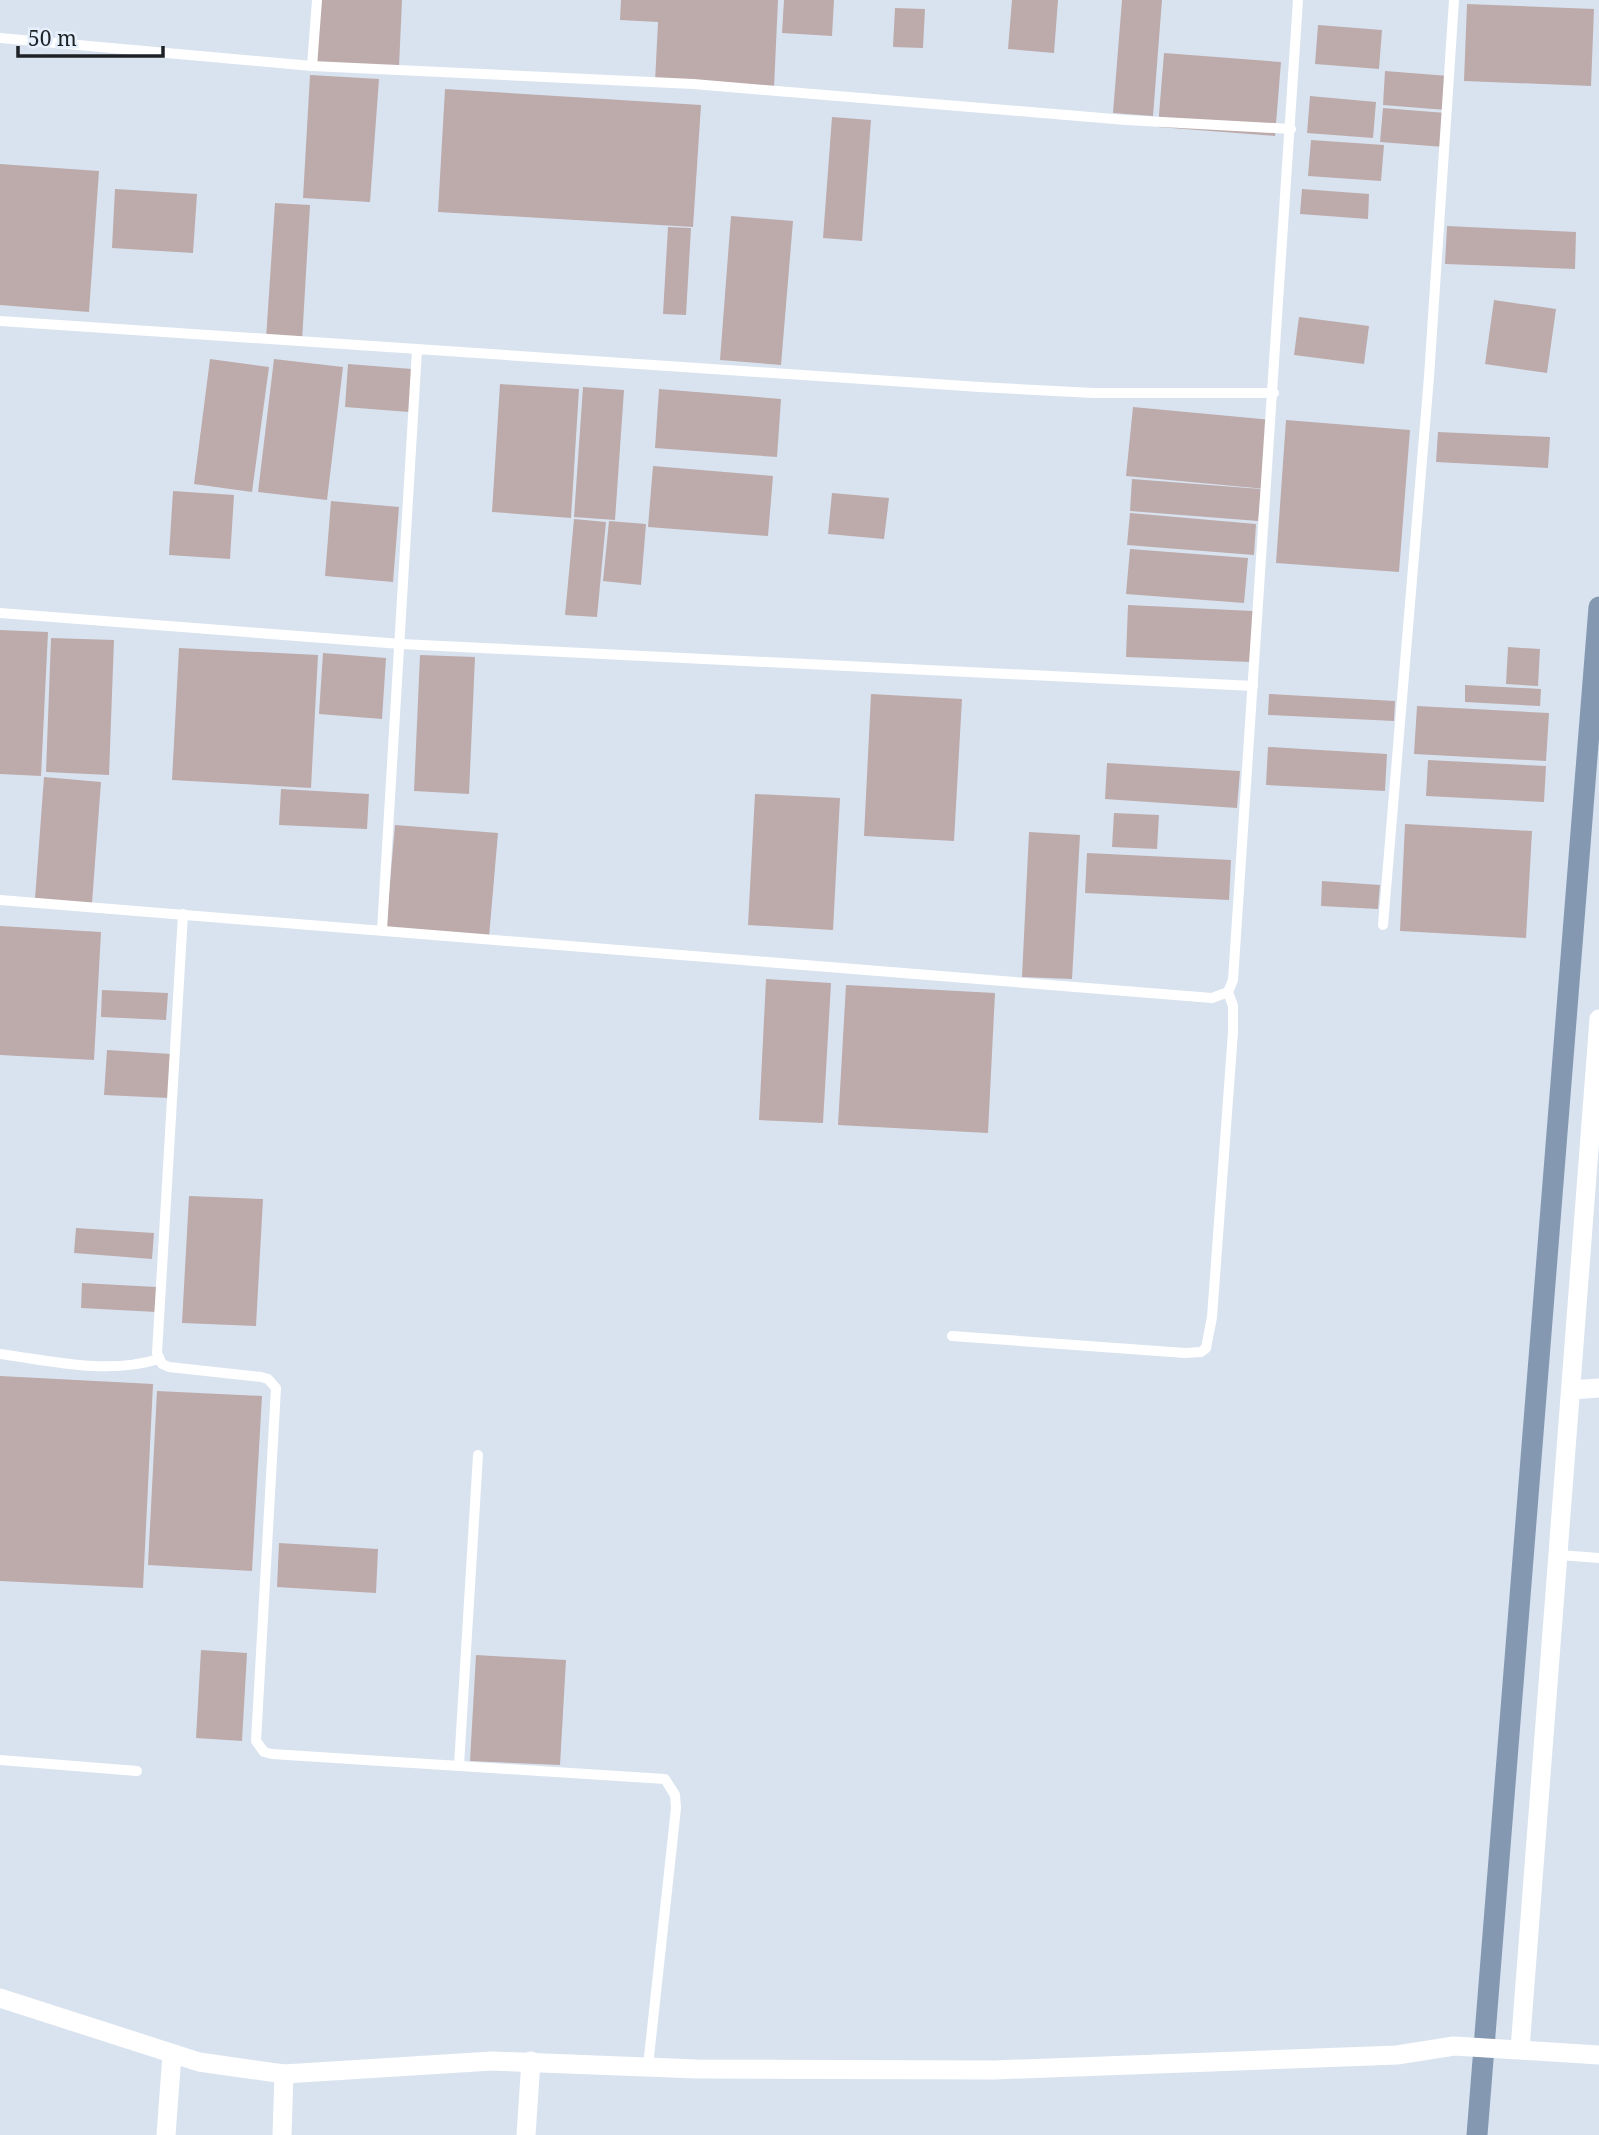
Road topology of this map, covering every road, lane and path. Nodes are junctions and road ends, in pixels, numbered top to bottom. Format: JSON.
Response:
{"nodes":[{"id":1,"x":317,"y":0,"type":"edge"},
{"id":2,"x":1298,"y":0,"type":"edge"},
{"id":3,"x":1454,"y":0,"type":"edge"},
{"id":4,"x":0,"y":38,"type":"edge"},
{"id":5,"x":313,"y":66,"type":"junction"},
{"id":6,"x":1291,"y":129,"type":"junction"},
{"id":7,"x":0,"y":321,"type":"edge"},
{"id":8,"x":416,"y":351,"type":"junction"},
{"id":9,"x":1274,"y":393,"type":"junction"},
{"id":10,"x":0,"y":614,"type":"edge"},
{"id":11,"x":401,"y":643,"type":"junction"},
{"id":12,"x":1253,"y":686,"type":"junction"},
{"id":13,"x":0,"y":900,"type":"edge"},
{"id":14,"x":183,"y":914,"type":"junction"},
{"id":15,"x":1383,"y":925,"type":"dead end"},
{"id":16,"x":382,"y":930,"type":"junction"},
{"id":17,"x":1228,"y":992,"type":"junction"},
{"id":18,"x":1599,"y":1019,"type":"edge"},
{"id":19,"x":952,"y":1336,"type":"dead end"},
{"id":20,"x":0,"y":1354,"type":"edge"},
{"id":21,"x":159,"y":1359,"type":"junction"},
{"id":22,"x":1599,"y":1388,"type":"edge"},
{"id":23,"x":1572,"y":1390,"type":"junction"},
{"id":24,"x":478,"y":1455,"type":"dead end"},
{"id":25,"x":1559,"y":1555,"type":"junction"},
{"id":26,"x":1599,"y":1558,"type":"edge"},
{"id":27,"x":0,"y":1760,"type":"edge"},
{"id":28,"x":459,"y":1765,"type":"junction"},
{"id":29,"x":137,"y":1772,"type":"dead end"},
{"id":30,"x":0,"y":1998,"type":"edge"},
{"id":31,"x":1514,"y":2049,"type":"junction"},
{"id":32,"x":172,"y":2055,"type":"junction"},
{"id":33,"x":1599,"y":2055,"type":"edge"},
{"id":34,"x":531,"y":2061,"type":"junction"},
{"id":35,"x":648,"y":2066,"type":"junction"},
{"id":36,"x":284,"y":2074,"type":"junction"},
{"id":37,"x":166,"y":2135,"type":"edge"},
{"id":38,"x":282,"y":2135,"type":"edge"},
{"id":39,"x":526,"y":2135,"type":"edge"}],
"edges":[{"from":1,"to":5,"type":"lane"},
{"from":2,"to":6,"type":"lane"},
{"from":3,"to":15,"type":"lane"},
{"from":4,"to":5,"type":"lane"},
{"from":5,"to":6,"type":"lane"},
{"from":6,"to":9,"type":"lane"},
{"from":7,"to":8,"type":"lane"},
{"from":8,"to":9,"type":"lane"},
{"from":8,"to":11,"type":"lane"},
{"from":9,"to":12,"type":"lane"},
{"from":10,"to":11,"type":"lane"},
{"from":11,"to":12,"type":"lane"},
{"from":11,"to":16,"type":"lane"},
{"from":12,"to":17,"type":"lane"},
{"from":13,"to":14,"type":"lane"},
{"from":14,"to":16,"type":"lane"},
{"from":14,"to":21,"type":"lane"},
{"from":16,"to":17,"type":"lane"},
{"from":17,"to":19,"type":"lane"},
{"from":18,"to":23,"type":"street"},
{"from":20,"to":21,"type":"lane"},
{"from":21,"to":28,"type":"lane"},
{"from":22,"to":23,"type":"street"},
{"from":23,"to":25,"type":"street"},
{"from":24,"to":28,"type":"lane"},
{"from":25,"to":26,"type":"lane"},
{"from":25,"to":31,"type":"street"},
{"from":27,"to":29,"type":"lane"},
{"from":28,"to":35,"type":"lane"},
{"from":30,"to":32,"type":"street"},
{"from":31,"to":33,"type":"street"},
{"from":31,"to":35,"type":"street"},
{"from":32,"to":36,"type":"street"},
{"from":32,"to":37,"type":"street"},
{"from":34,"to":35,"type":"street"},
{"from":34,"to":36,"type":"street"},
{"from":34,"to":39,"type":"street"},
{"from":36,"to":38,"type":"street"}]}
